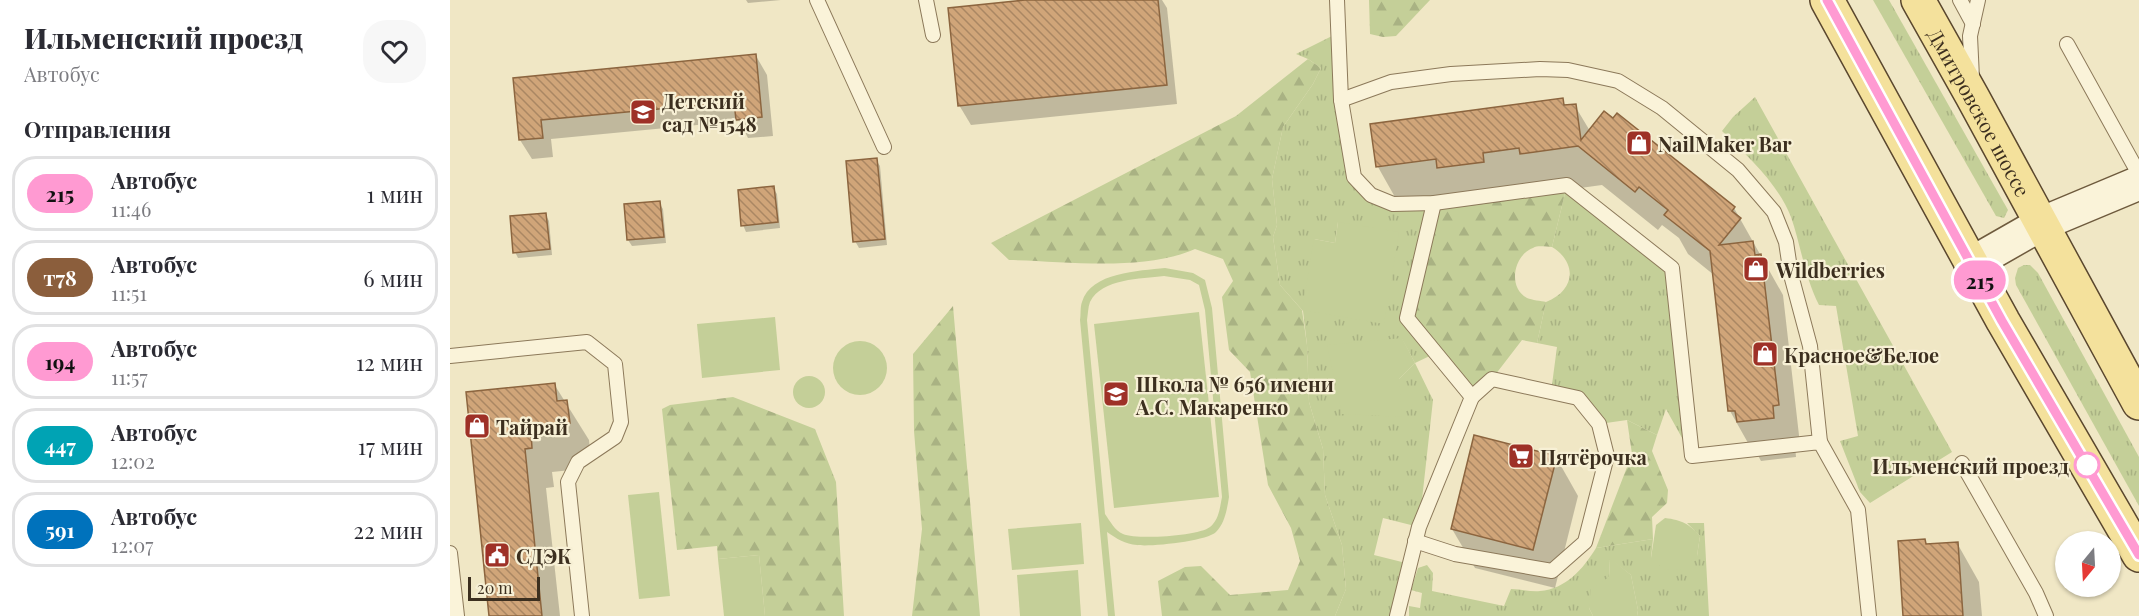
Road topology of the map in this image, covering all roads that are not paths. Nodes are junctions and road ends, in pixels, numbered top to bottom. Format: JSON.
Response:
{"nodes":[{"id":1,"x":817,"y":0,"type":"edge"},
{"id":2,"x":926,"y":0,"type":"edge"},
{"id":3,"x":1336,"y":0,"type":"edge"},
{"id":4,"x":1827,"y":0,"type":"edge"},
{"id":5,"x":1918,"y":0,"type":"edge"},
{"id":6,"x":1960,"y":0,"type":"edge"},
{"id":7,"x":1978,"y":0,"type":"edge"},
{"id":8,"x":1973,"y":24,"type":"junction"},
{"id":9,"x":933,"y":35,"type":"dead end"},
{"id":10,"x":2067,"y":44,"type":"dead end"},
{"id":11,"x":1972,"y":96,"type":"junction"},
{"id":12,"x":1341,"y":100,"type":"junction"},
{"id":13,"x":884,"y":147,"type":"dead end"},
{"id":14,"x":2139,"y":174,"type":"edge"},
{"id":15,"x":2139,"y":183,"type":"edge"},
{"id":16,"x":1434,"y":202,"type":"junction"},
{"id":17,"x":2041,"y":224,"type":"junction"},
{"id":18,"x":1971,"y":264,"type":"junction"},
{"id":19,"x":450,"y":356,"type":"edge"},
{"id":20,"x":1472,"y":396,"type":"junction"},
{"id":21,"x":2139,"y":403,"type":"edge"},
{"id":22,"x":1820,"y":442,"type":"junction"},
{"id":23,"x":1962,"y":463,"type":"dead end"},
{"id":24,"x":1415,"y":541,"type":"junction"},
{"id":25,"x":450,"y":553,"type":"edge"},
{"id":26,"x":2139,"y":555,"type":"edge"},
{"id":27,"x":456,"y":616,"type":"edge"},
{"id":28,"x":582,"y":616,"type":"edge"},
{"id":29,"x":1397,"y":616,"type":"edge"},
{"id":30,"x":1869,"y":616,"type":"edge"},
{"id":31,"x":2046,"y":616,"type":"edge"}],
"edges":[{"from":1,"to":13,"type":"lane"},
{"from":2,"to":9,"type":"lane"},
{"from":3,"to":12,"type":"lane"},
{"from":4,"to":18,"type":"main road"},
{"from":5,"to":11,"type":"main road","name":"Дмитровское шоссе"},
{"from":6,"to":8,"type":"lane"},
{"from":7,"to":8,"type":"lane"},
{"from":8,"to":11,"type":"lane"},
{"from":10,"to":14,"type":"lane"},
{"from":11,"to":17,"type":"main road","name":"Дмитровское шоссе"},
{"from":12,"to":16,"type":"lane"},
{"from":12,"to":22,"type":"lane"},
{"from":15,"to":17,"type":"street"},
{"from":16,"to":20,"type":"lane"},
{"from":16,"to":22,"type":"lane"},
{"from":17,"to":18,"type":"street"},
{"from":17,"to":21,"type":"main road","name":"Дмитровское шоссе"},
{"from":18,"to":26,"type":"main road"},
{"from":19,"to":28,"type":"lane"},
{"from":20,"to":24,"type":"lane"},
{"from":20,"to":24,"type":"lane"},
{"from":22,"to":30,"type":"lane"},
{"from":23,"to":31,"type":"lane"},
{"from":24,"to":29,"type":"lane"},
{"from":25,"to":27,"type":"lane"}]}
